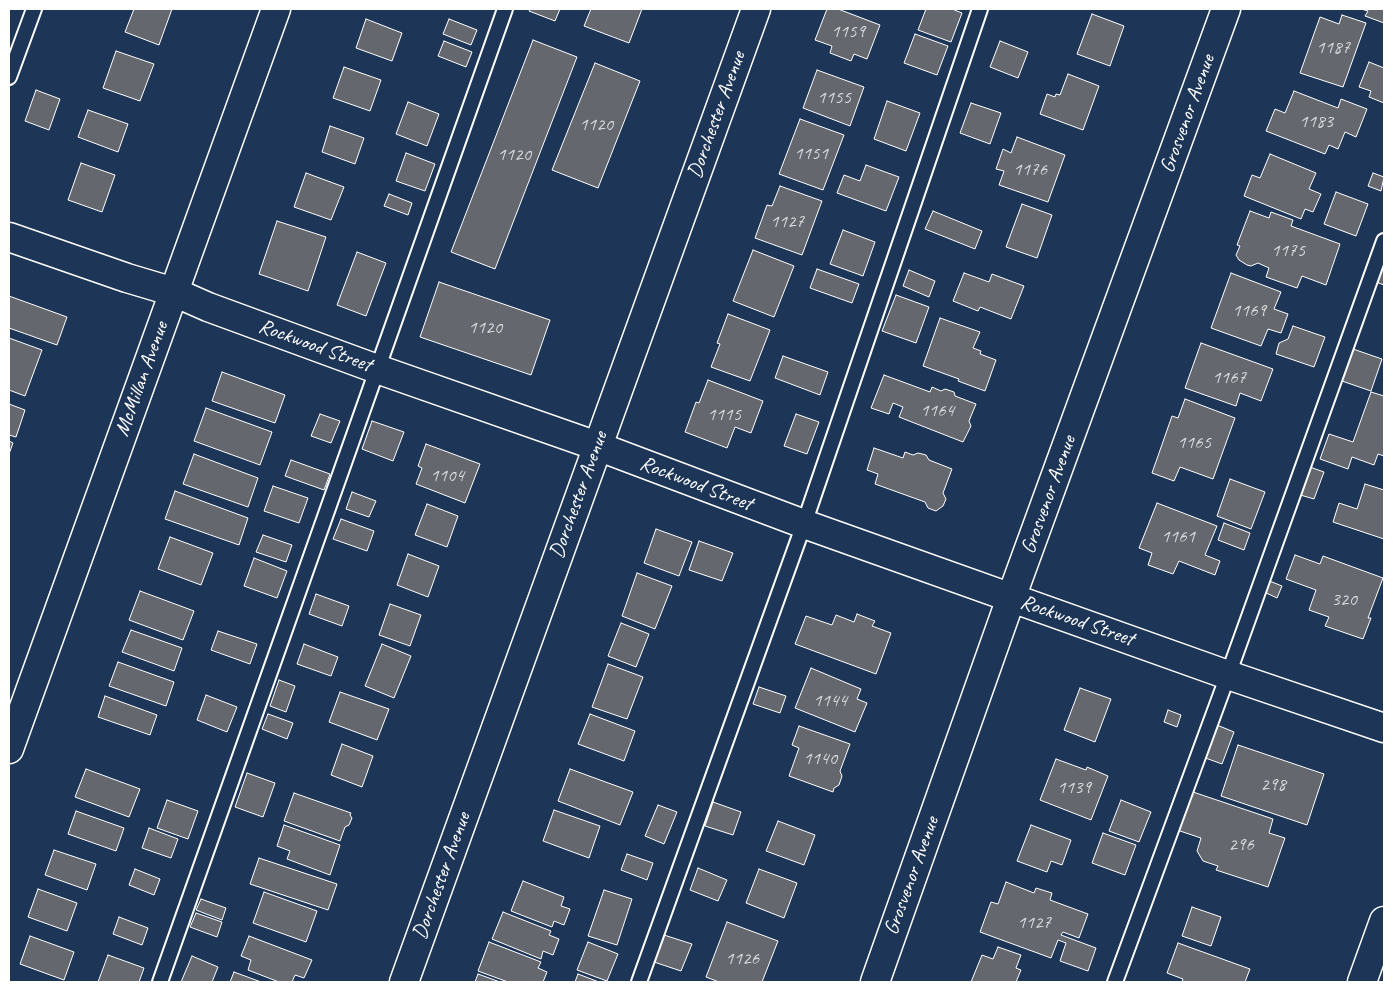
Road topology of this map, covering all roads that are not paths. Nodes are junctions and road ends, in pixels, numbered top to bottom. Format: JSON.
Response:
{"nodes":[{"id":1,"x":34,"y":9,"type":"edge"},
{"id":2,"x":276,"y":9,"type":"edge"},
{"id":3,"x":505,"y":9,"type":"edge"},
{"id":4,"x":756,"y":9,"type":"edge"},
{"id":5,"x":980,"y":9,"type":"edge"},
{"id":6,"x":1226,"y":9,"type":"edge"},
{"id":7,"x":9,"y":78,"type":"edge"},
{"id":8,"x":9,"y":237,"type":"edge"},
{"id":9,"x":1384,"y":240,"type":"edge"},
{"id":10,"x":174,"y":292,"type":"junction"},
{"id":11,"x":377,"y":369,"type":"junction"},
{"id":12,"x":597,"y":446,"type":"junction"},
{"id":13,"x":804,"y":524,"type":"junction"},
{"id":14,"x":1011,"y":598,"type":"junction"},
{"id":15,"x":1228,"y":675,"type":"junction"},
{"id":16,"x":1384,"y":728,"type":"edge"},
{"id":17,"x":9,"y":749,"type":"edge"},
{"id":18,"x":1384,"y":921,"type":"edge"},
{"id":19,"x":160,"y":982,"type":"edge"},
{"id":20,"x":404,"y":982,"type":"edge"},
{"id":21,"x":639,"y":982,"type":"edge"},
{"id":22,"x":875,"y":982,"type":"edge"},
{"id":23,"x":1115,"y":982,"type":"edge"},
{"id":24,"x":1362,"y":982,"type":"edge"}],
"edges":[{"from":1,"to":7,"type":"lane"},
{"from":2,"to":10,"type":"street","name":"McMillan Avenue"},
{"from":3,"to":11,"type":"lane"},
{"from":4,"to":12,"type":"street","name":"Dorchester Avenue"},
{"from":5,"to":13,"type":"lane"},
{"from":6,"to":14,"type":"street","name":"Grosvenor Avenue"},
{"from":8,"to":10,"type":"street","name":"Rockwood Street"},
{"from":9,"to":15,"type":"lane"},
{"from":10,"to":11,"type":"street","name":"Rockwood Street"},
{"from":10,"to":17,"type":"street","name":"McMillan Avenue"},
{"from":11,"to":12,"type":"street","name":"Rockwood Street"},
{"from":11,"to":19,"type":"lane"},
{"from":12,"to":13,"type":"street","name":"Rockwood Street"},
{"from":12,"to":20,"type":"street","name":"Dorchester Avenue"},
{"from":13,"to":14,"type":"street","name":"Rockwood Street"},
{"from":13,"to":21,"type":"lane"},
{"from":14,"to":15,"type":"street","name":"Rockwood Street"},
{"from":14,"to":22,"type":"street","name":"Grosvenor Avenue"},
{"from":15,"to":16,"type":"street","name":"Rockwood Street"},
{"from":15,"to":23,"type":"lane"},
{"from":18,"to":24,"type":"street"}]}
